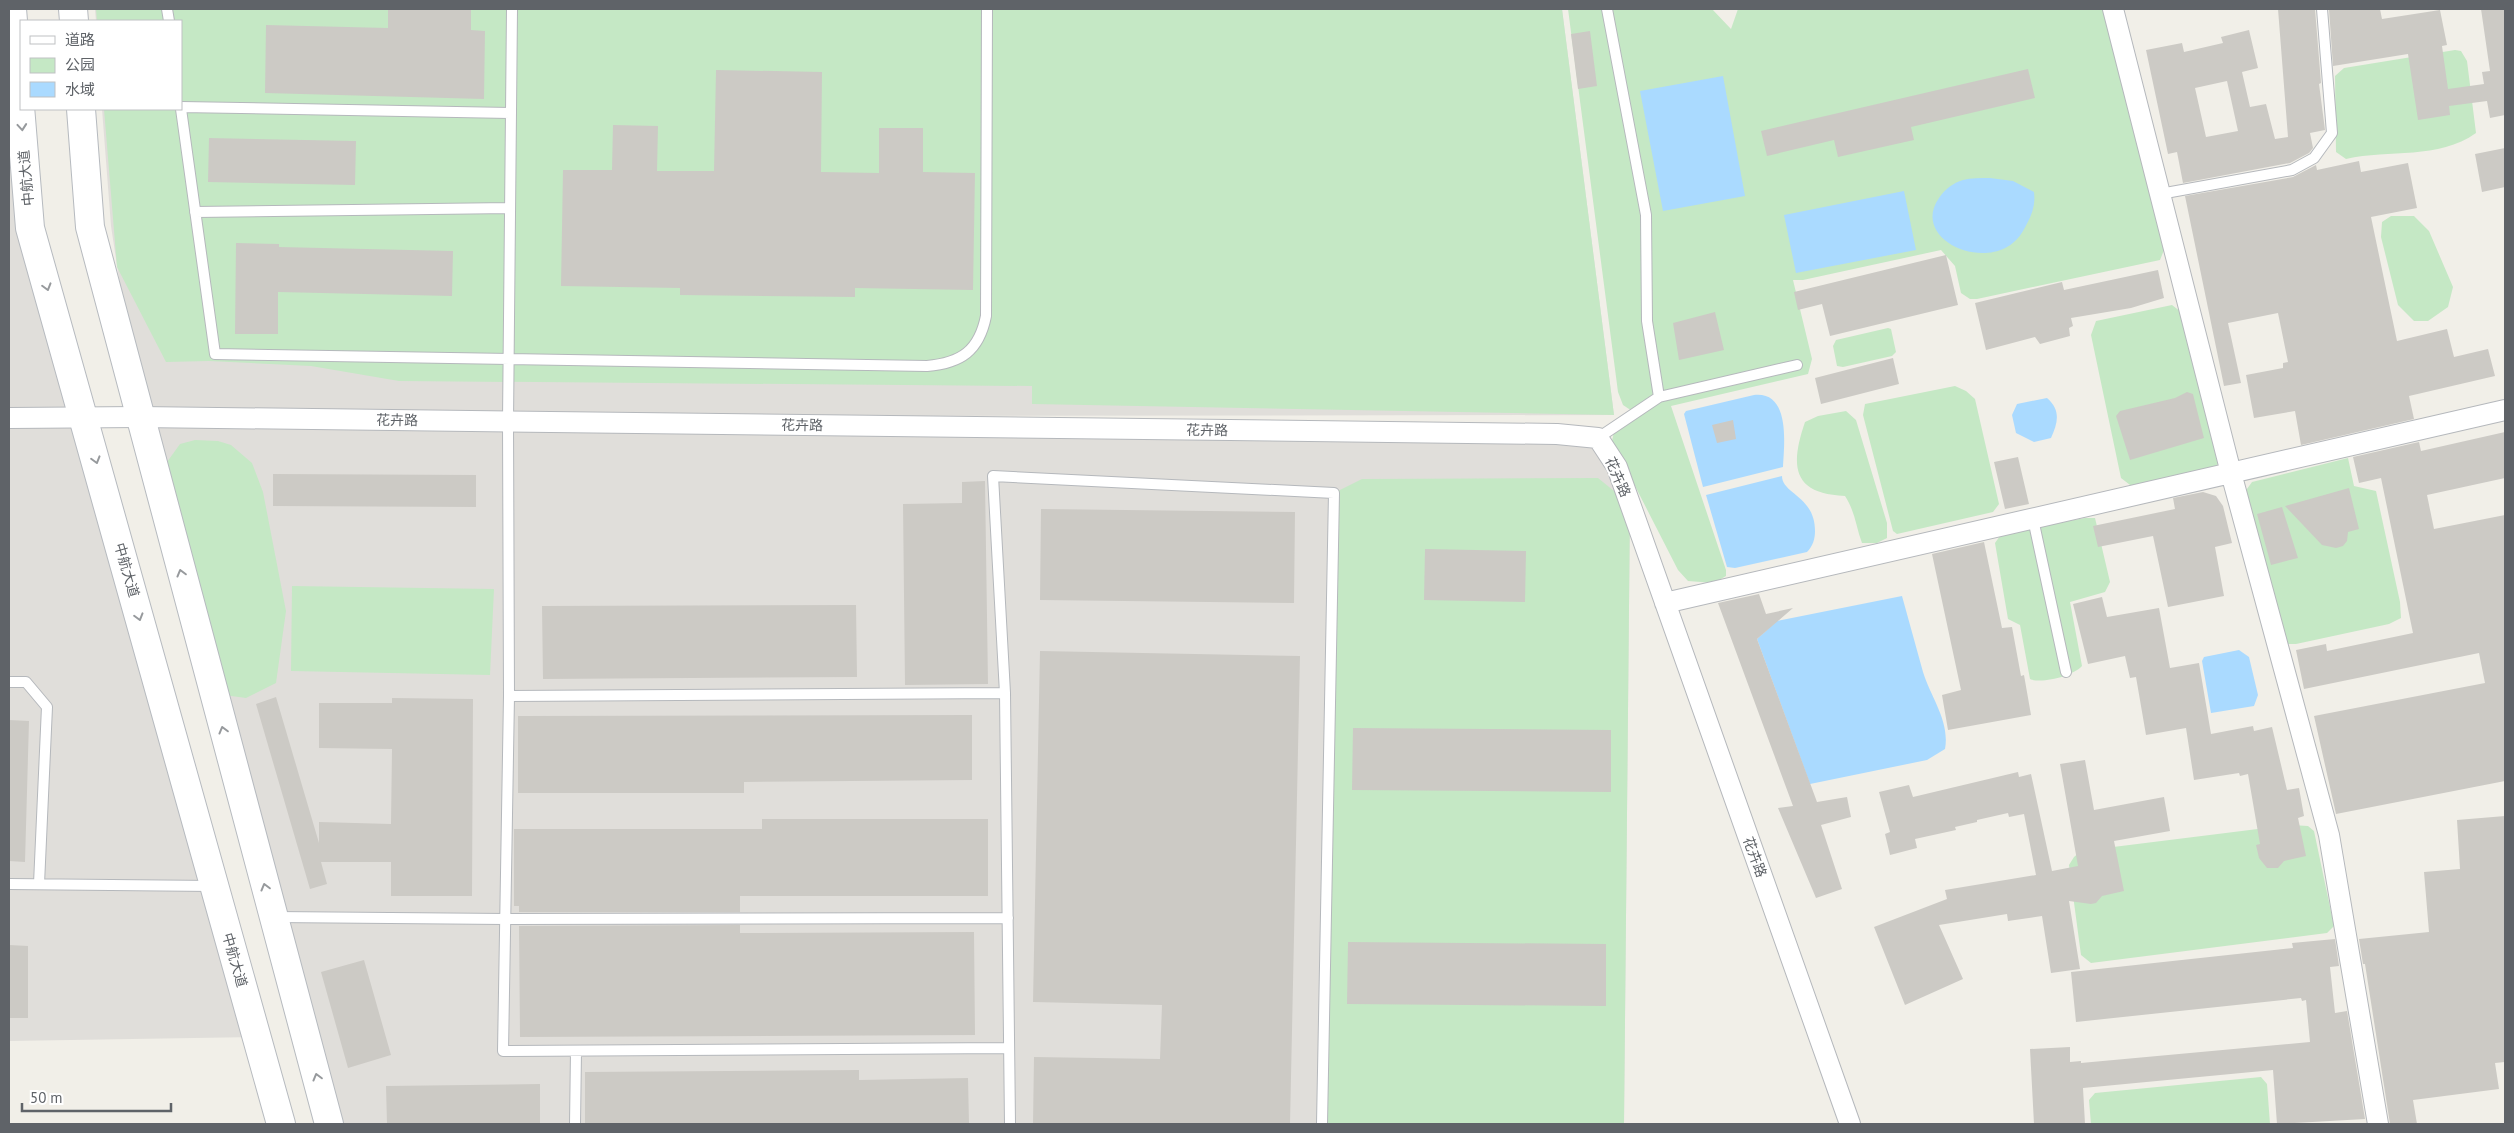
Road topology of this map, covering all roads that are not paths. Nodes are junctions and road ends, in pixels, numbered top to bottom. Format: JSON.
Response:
{"nodes":[{"id":1,"x":12,"y":9,"type":"edge"},
{"id":2,"x":512,"y":9,"type":"edge"},
{"id":3,"x":987,"y":9,"type":"edge"},
{"id":4,"x":1607,"y":9,"type":"edge"},
{"id":5,"x":2113,"y":9,"type":"edge"},
{"id":6,"x":2322,"y":9,"type":"edge"},
{"id":7,"x":20,"y":106,"type":"edge"},
{"id":8,"x":182,"y":108,"type":"edge"},
{"id":9,"x":20,"y":110,"type":"edge"},
{"id":10,"x":81,"y":110,"type":"edge"},
{"id":11,"x":181,"y":110,"type":"edge"},
{"id":12,"x":511,"y":113,"type":"junction"},
{"id":13,"x":2160,"y":194,"type":"junction"},
{"id":14,"x":510,"y":208,"type":"junction"},
{"id":15,"x":195,"y":212,"type":"junction"},
{"id":16,"x":508,"y":359,"type":"junction"},
{"id":17,"x":1797,"y":365,"type":"dead end"},
{"id":18,"x":1659,"y":397,"type":"junction"},
{"id":19,"x":2505,"y":410,"type":"edge"},
{"id":20,"x":140,"y":417,"type":"junction"},
{"id":21,"x":9,"y":418,"type":"edge"},
{"id":22,"x":84,"y":418,"type":"junction"},
{"id":23,"x":508,"y":421,"type":"junction"},
{"id":24,"x":1598,"y":438,"type":"junction"},
{"id":25,"x":2230,"y":473,"type":"junction"},
{"id":26,"x":2032,"y":519,"type":"junction"},
{"id":27,"x":1665,"y":603,"type":"junction"},
{"id":28,"x":2066,"y":672,"type":"dead end"},
{"id":29,"x":9,"y":682,"type":"edge"},
{"id":30,"x":1005,"y":692,"type":"junction"},
{"id":31,"x":509,"y":696,"type":"junction"},
{"id":32,"x":9,"y":884,"type":"edge"},
{"id":33,"x":39,"y":884,"type":"junction"},
{"id":34,"x":214,"y":886,"type":"junction"},
{"id":35,"x":273,"y":917,"type":"junction"},
{"id":36,"x":1008,"y":918,"type":"junction"},
{"id":37,"x":505,"y":919,"type":"junction"},
{"id":38,"x":1009,"y":1048,"type":"junction"},
{"id":39,"x":576,"y":1052,"type":"junction"},
{"id":40,"x":281,"y":1124,"type":"edge"},
{"id":41,"x":329,"y":1124,"type":"edge"},
{"id":42,"x":575,"y":1124,"type":"edge"},
{"id":43,"x":1010,"y":1124,"type":"edge"},
{"id":44,"x":1322,"y":1124,"type":"edge"},
{"id":45,"x":1850,"y":1124,"type":"edge"},
{"id":46,"x":2378,"y":1124,"type":"edge"}],
"edges":[{"from":1,"to":7,"type":"main road","name":"中航大道","one_way":true},
{"from":2,"to":12,"type":"lane"},
{"from":3,"to":16,"type":"lane"},
{"from":4,"to":18,"type":"lane"},
{"from":5,"to":13,"type":"street"},
{"from":6,"to":13,"type":"lane"},
{"from":8,"to":12,"type":"lane"},
{"from":9,"to":22,"type":"main road","name":"中航大道","one_way":true},
{"from":10,"to":20,"type":"main road"},
{"from":11,"to":15,"type":"lane"},
{"from":12,"to":14,"type":"lane"},
{"from":13,"to":25,"type":"street"},
{"from":14,"to":15,"type":"lane"},
{"from":14,"to":16,"type":"lane"},
{"from":15,"to":16,"type":"lane"},
{"from":16,"to":23,"type":"lane"},
{"from":17,"to":18,"type":"lane"},
{"from":18,"to":24,"type":"lane"},
{"from":19,"to":25,"type":"street"},
{"from":20,"to":22,"type":"street","name":"花卉路"},
{"from":20,"to":23,"type":"street","name":"花卉路"},
{"from":35,"to":20,"type":"main road","one_way":true},
{"from":21,"to":22,"type":"street","name":"花卉路"},
{"from":22,"to":34,"type":"main road","name":"中航大道","one_way":true},
{"from":23,"to":24,"type":"street","name":"花卉路"},
{"from":23,"to":31,"type":"lane"},
{"from":24,"to":27,"type":"street","name":"花卉路"},
{"from":25,"to":26,"type":"street"},
{"from":25,"to":46,"type":"street"},
{"from":26,"to":27,"type":"street"},
{"from":26,"to":28,"type":"lane"},
{"from":27,"to":45,"type":"street","name":"花卉路"},
{"from":29,"to":33,"type":"lane"},
{"from":30,"to":31,"type":"lane"},
{"from":30,"to":36,"type":"lane"},
{"from":30,"to":44,"type":"lane"},
{"from":31,"to":37,"type":"lane"},
{"from":32,"to":33,"type":"lane"},
{"from":33,"to":34,"type":"lane"},
{"from":34,"to":40,"type":"main road","name":"中航大道"},
{"from":35,"to":37,"type":"lane"},
{"from":41,"to":35,"type":"main road","one_way":true},
{"from":36,"to":37,"type":"lane"},
{"from":36,"to":38,"type":"lane"},
{"from":37,"to":39,"type":"lane"},
{"from":38,"to":39,"type":"lane"},
{"from":38,"to":43,"type":"lane"},
{"from":39,"to":42,"type":"lane"}]}
